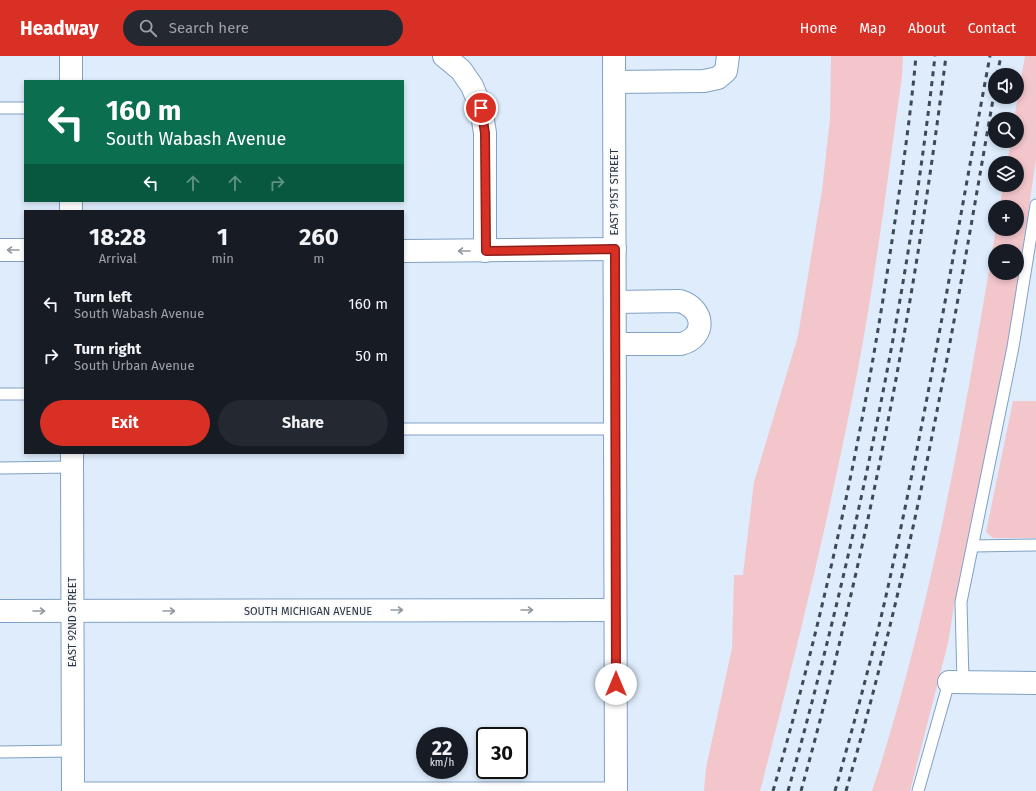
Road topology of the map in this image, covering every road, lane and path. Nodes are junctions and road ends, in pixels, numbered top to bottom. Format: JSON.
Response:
{"nodes":[{"id":1,"x":71,"y":56,"type":"edge"},
{"id":2,"x":444,"y":56,"type":"edge"},
{"id":3,"x":614,"y":56,"type":"edge"},
{"id":4,"x":728,"y":56,"type":"edge"},
{"id":5,"x":71,"y":80,"type":"edge"},
{"id":6,"x":614,"y":82,"type":"junction"},
{"id":7,"x":0,"y":108,"type":"edge"},
{"id":8,"x":24,"y":108,"type":"edge"},
{"id":9,"x":1036,"y":205,"type":"edge"},
{"id":10,"x":615,"y":249,"type":"junction"},
{"id":11,"x":0,"y":250,"type":"edge"},
{"id":12,"x":24,"y":250,"type":"edge"},
{"id":13,"x":404,"y":251,"type":"edge"},
{"id":14,"x":486,"y":251,"type":"junction"},
{"id":15,"x":615,"y":302,"type":"junction"},
{"id":16,"x":616,"y":344,"type":"junction"},
{"id":17,"x":0,"y":394,"type":"edge"},
{"id":18,"x":24,"y":394,"type":"edge"},
{"id":19,"x":616,"y":428,"type":"junction"},
{"id":20,"x":404,"y":429,"type":"edge"},
{"id":21,"x":72,"y":460,"type":"edge"},
{"id":22,"x":0,"y":468,"type":"edge"},
{"id":23,"x":1036,"y":545,"type":"edge"},
{"id":24,"x":973,"y":546,"type":"junction"},
{"id":25,"x":616,"y":610,"type":"junction"},
{"id":26,"x":0,"y":611,"type":"edge"},
{"id":27,"x":72,"y":611,"type":"junction"},
{"id":28,"x":956,"y":682,"type":"junction"},
{"id":29,"x":1036,"y":683,"type":"edge"},
{"id":30,"x":72,"y":751,"type":"junction"},
{"id":31,"x":0,"y":752,"type":"edge"},
{"id":32,"x":73,"y":789,"type":"edge"},
{"id":33,"x":616,"y":789,"type":"edge"},
{"id":34,"x":918,"y":791,"type":"edge"}],
"edges":[{"from":1,"to":5,"type":"street"},
{"from":2,"to":14,"type":"street"},
{"from":3,"to":6,"type":"street","name":"EAST 91ST STREET"},
{"from":4,"to":6,"type":"street"},
{"from":6,"to":10,"type":"street","name":"EAST 91ST STREET"},
{"from":7,"to":8,"type":"lane"},
{"from":9,"to":24,"type":"lane"},
{"from":10,"to":14,"type":"street"},
{"from":10,"to":15,"type":"street","name":"EAST 91ST STREET"},
{"from":12,"to":11,"type":"street","one_way":true},
{"from":14,"to":13,"type":"street","one_way":true},
{"from":15,"to":16,"type":"street","name":"EAST 91ST STREET"},
{"from":15,"to":16,"type":"street"},
{"from":16,"to":19,"type":"street","name":"EAST 91ST STREET"},
{"from":17,"to":18,"type":"lane"},
{"from":19,"to":20,"type":"lane"},
{"from":19,"to":25,"type":"street","name":"EAST 91ST STREET"},
{"from":21,"to":22,"type":"lane"},
{"from":21,"to":27,"type":"street","name":"EAST 92ND STREET"},
{"from":23,"to":24,"type":"lane"},
{"from":24,"to":28,"type":"lane"},
{"from":27,"to":25,"type":"street","name":"SOUTH MICHIGAN AVENUE","one_way":true},
{"from":25,"to":33,"type":"street","name":"EAST 91ST STREET"},
{"from":26,"to":27,"type":"street","name":"SOUTH MICHIGAN AVENUE","one_way":true},
{"from":27,"to":30,"type":"street","name":"EAST 92ND STREET"},
{"from":28,"to":29,"type":"street"},
{"from":28,"to":34,"type":"lane"},
{"from":30,"to":31,"type":"lane"},
{"from":30,"to":32,"type":"street","name":"EAST 92ND STREET"},
{"from":32,"to":33,"type":"lane"}]}
